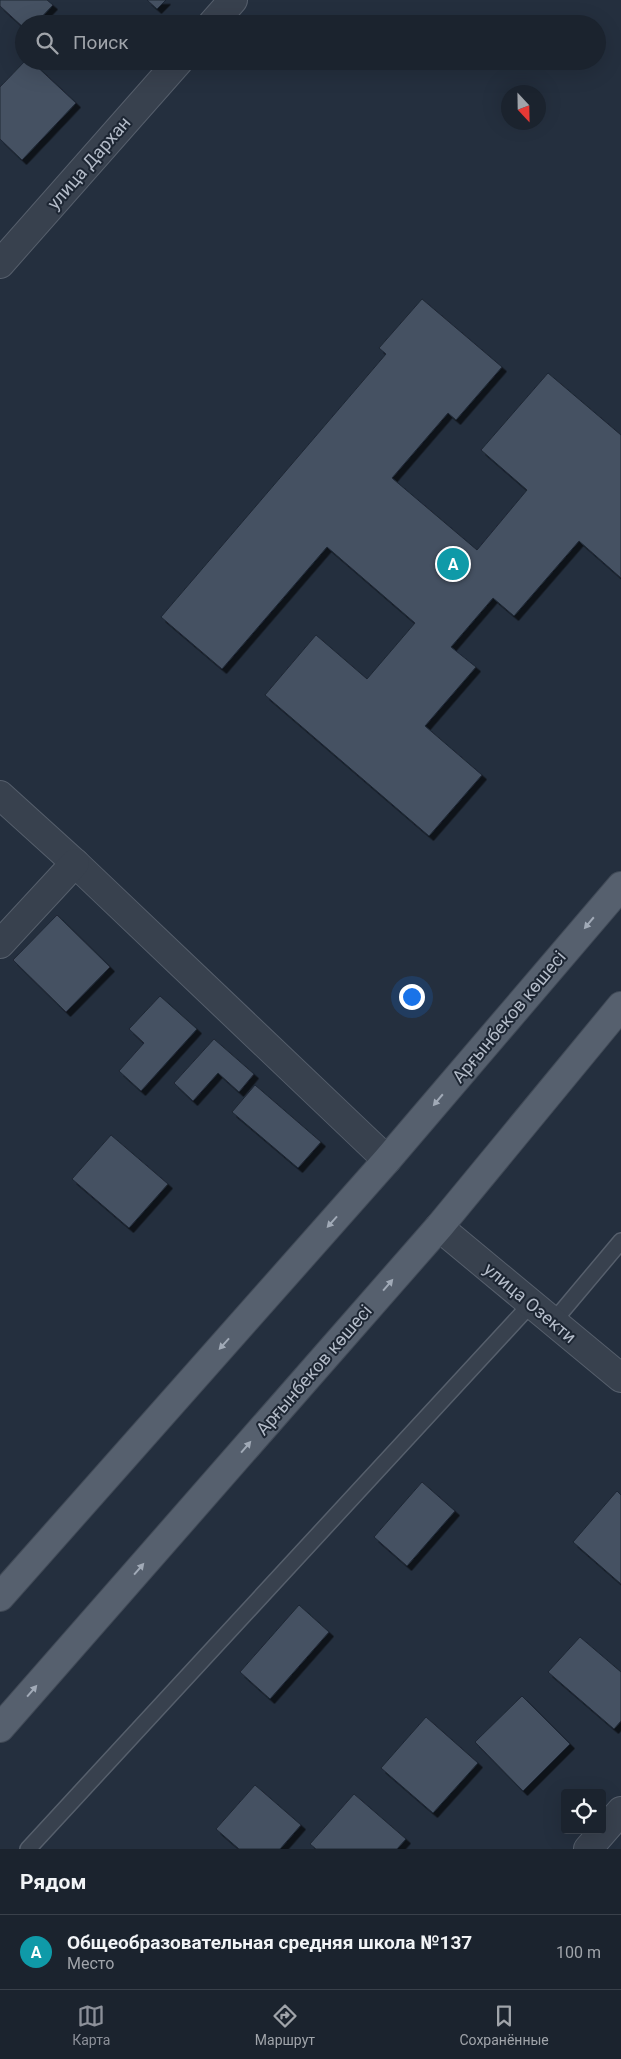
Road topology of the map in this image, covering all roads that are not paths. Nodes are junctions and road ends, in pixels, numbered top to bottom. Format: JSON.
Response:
{"nodes":[{"id":1,"x":233,"y":0,"type":"edge"},
{"id":2,"x":220,"y":15,"type":"edge"},
{"id":3,"x":171,"y":70,"type":"edge"},
{"id":4,"x":0,"y":264,"type":"edge"},
{"id":5,"x":0,"y":795,"type":"edge"},
{"id":6,"x":75,"y":863,"type":"junction"},
{"id":7,"x":621,"y":886,"type":"edge"},
{"id":8,"x":0,"y":944,"type":"edge"},
{"id":9,"x":621,"y":1006,"type":"edge"},
{"id":10,"x":387,"y":1160,"type":"junction"},
{"id":11,"x":438,"y":1227,"type":"junction"},
{"id":12,"x":621,"y":1241,"type":"edge"},
{"id":13,"x":531,"y":1304,"type":"junction"},
{"id":14,"x":553,"y":1322,"type":"junction"},
{"id":15,"x":621,"y":1378,"type":"edge"},
{"id":16,"x":0,"y":1597,"type":"edge"},
{"id":17,"x":0,"y":1728,"type":"edge"},
{"id":18,"x":621,"y":1812,"type":"edge"},
{"id":19,"x":28,"y":1849,"type":"edge"},
{"id":20,"x":588,"y":1849,"type":"edge"}],
"edges":[{"from":1,"to":2,"type":"street"},
{"from":3,"to":4,"type":"street","name":"улица Дархан"},
{"from":5,"to":6,"type":"street"},
{"from":6,"to":8,"type":"street"},
{"from":6,"to":10,"type":"street"},
{"from":7,"to":10,"type":"main road","name":"Арғынбеков көшесі","one_way":true},
{"from":9,"to":11,"type":"main road","name":"Арғынбеков көшесі"},
{"from":10,"to":16,"type":"main road","name":"Арғынбеков көшесі","one_way":true},
{"from":11,"to":13,"type":"street","name":"улица Озекти"},
{"from":17,"to":11,"type":"main road","name":"Арғынбеков көшесі","one_way":true},
{"from":12,"to":14,"type":"lane"},
{"from":13,"to":14,"type":"street","name":"улица Озекти"},
{"from":13,"to":19,"type":"lane"},
{"from":14,"to":15,"type":"street","name":"улица Озекти"},
{"from":18,"to":20,"type":"street"}]}
